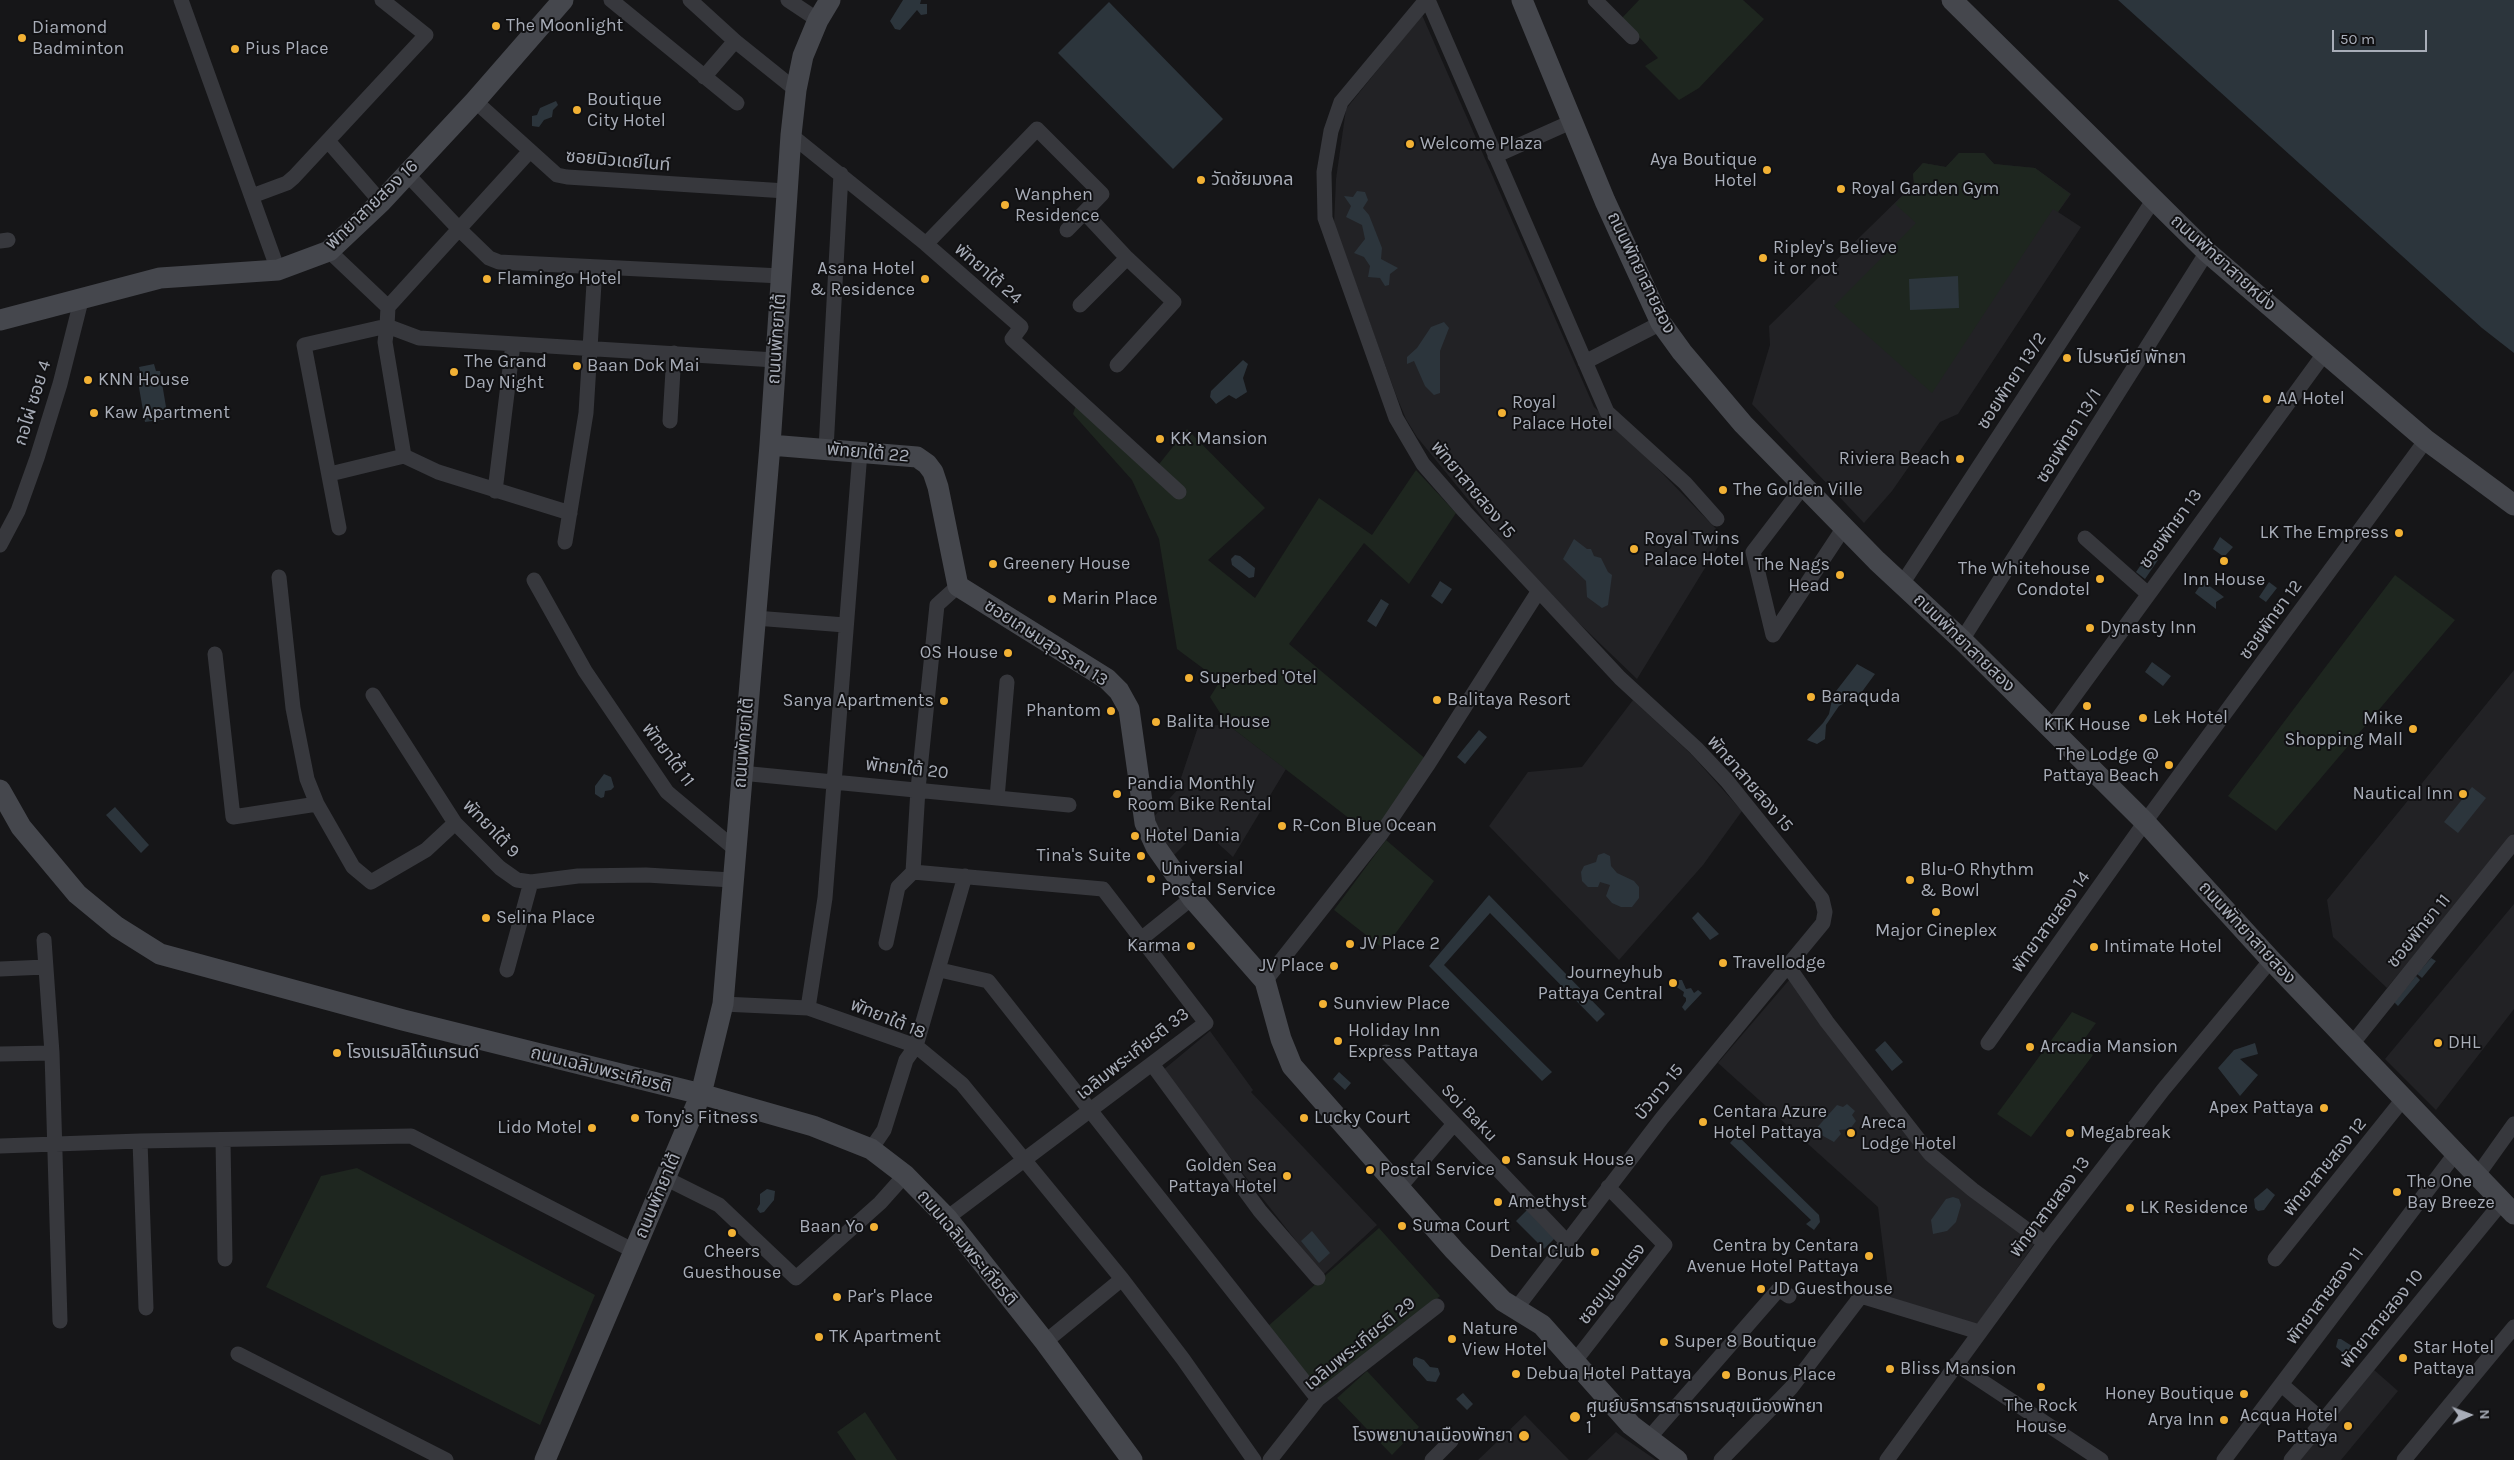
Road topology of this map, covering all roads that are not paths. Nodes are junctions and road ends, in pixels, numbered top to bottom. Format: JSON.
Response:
{"nodes":[{"id":1,"x":181,"y":0,"type":"edge"},
{"id":2,"x":382,"y":0,"type":"edge"},
{"id":3,"x":563,"y":0,"type":"edge"},
{"id":4,"x":611,"y":0,"type":"edge"},
{"id":5,"x":690,"y":0,"type":"edge"},
{"id":6,"x":788,"y":0,"type":"edge"},
{"id":7,"x":830,"y":0,"type":"edge"},
{"id":8,"x":1427,"y":0,"type":"edge"},
{"id":9,"x":1522,"y":0,"type":"edge"},
{"id":10,"x":1596,"y":0,"type":"edge"},
{"id":11,"x":1952,"y":0,"type":"edge"},
{"id":12,"x":818,"y":20,"type":"junction"},
{"id":13,"x":1632,"y":37,"type":"dead end"},
{"id":14,"x":735,"y":42,"type":"junction"},
{"id":15,"x":704,"y":77,"type":"junction"},
{"id":16,"x":796,"y":90,"type":"junction"},
{"id":17,"x":475,"y":101,"type":"junction"},
{"id":18,"x":737,"y":104,"type":"dead end"},
{"id":19,"x":1571,"y":122,"type":"junction"},
{"id":20,"x":791,"y":135,"type":"junction"},
{"id":21,"x":328,"y":141,"type":"junction"},
{"id":22,"x":530,"y":152,"type":"junction"},
{"id":23,"x":1495,"y":156,"type":"junction"},
{"id":24,"x":407,"y":174,"type":"junction"},
{"id":25,"x":841,"y":174,"type":"junction"},
{"id":26,"x":786,"y":191,"type":"junction"},
{"id":27,"x":252,"y":196,"type":"junction"},
{"id":28,"x":2154,"y":199,"type":"junction"},
{"id":29,"x":381,"y":202,"type":"junction"},
{"id":30,"x":1085,"y":213,"type":"junction"},
{"id":31,"x":460,"y":230,"type":"junction"},
{"id":32,"x":1067,"y":230,"type":"dead end"},
{"id":33,"x":926,"y":244,"type":"junction"},
{"id":34,"x":328,"y":251,"type":"junction"},
{"id":35,"x":2207,"y":252,"type":"junction"},
{"id":36,"x":1127,"y":258,"type":"junction"},
{"id":37,"x":595,"y":267,"type":"junction"},
{"id":38,"x":278,"y":270,"type":"junction"},
{"id":39,"x":781,"y":276,"type":"junction"},
{"id":40,"x":82,"y":296,"type":"junction"},
{"id":41,"x":1080,"y":305,"type":"dead end"},
{"id":42,"x":388,"y":307,"type":"junction"},
{"id":43,"x":0,"y":320,"type":"edge"},
{"id":44,"x":1662,"y":323,"type":"junction"},
{"id":45,"x":387,"y":326,"type":"junction"},
{"id":46,"x":513,"y":344,"type":"junction"},
{"id":47,"x":590,"y":347,"type":"junction"},
{"id":48,"x":674,"y":353,"type":"junction"},
{"id":49,"x":2324,"y":354,"type":"junction"},
{"id":50,"x":775,"y":360,"type":"junction"},
{"id":51,"x":1585,"y":362,"type":"junction"},
{"id":52,"x":1117,"y":365,"type":"dead end"},
{"id":53,"x":670,"y":421,"type":"dead end"},
{"id":54,"x":2426,"y":440,"type":"junction"},
{"id":55,"x":770,"y":445,"type":"junction"},
{"id":56,"x":826,"y":449,"type":"junction"},
{"id":57,"x":860,"y":452,"type":"junction"},
{"id":58,"x":404,"y":456,"type":"junction"},
{"id":59,"x":330,"y":474,"type":"junction"},
{"id":60,"x":1805,"y":484,"type":"junction"},
{"id":61,"x":495,"y":491,"type":"junction"},
{"id":62,"x":1179,"y":492,"type":"dead end"},
{"id":63,"x":2514,"y":505,"type":"edge"},
{"id":64,"x":570,"y":513,"type":"junction"},
{"id":65,"x":1717,"y":519,"type":"dead end"},
{"id":66,"x":1845,"y":526,"type":"junction"},
{"id":67,"x":340,"y":528,"type":"dead end"},
{"id":68,"x":2084,"y":538,"type":"dead end"},
{"id":69,"x":565,"y":542,"type":"dead end"},
{"id":70,"x":0,"y":545,"type":"edge"},
{"id":71,"x":278,"y":577,"type":"dead end"},
{"id":72,"x":534,"y":580,"type":"dead end"},
{"id":73,"x":1902,"y":584,"type":"junction"},
{"id":74,"x":958,"y":586,"type":"junction"},
{"id":75,"x":1538,"y":592,"type":"junction"},
{"id":76,"x":2147,"y":593,"type":"junction"},
{"id":77,"x":755,"y":618,"type":"junction"},
{"id":78,"x":845,"y":625,"type":"junction"},
{"id":79,"x":1962,"y":640,"type":"junction"},
{"id":80,"x":216,"y":654,"type":"dead end"},
{"id":81,"x":1007,"y":682,"type":"dead end"},
{"id":82,"x":373,"y":695,"type":"dead end"},
{"id":83,"x":2051,"y":728,"type":"junction"},
{"id":84,"x":741,"y":772,"type":"junction"},
{"id":85,"x":835,"y":780,"type":"junction"},
{"id":86,"x":918,"y":789,"type":"junction"},
{"id":87,"x":0,"y":790,"type":"edge"},
{"id":88,"x":997,"y":798,"type":"junction"},
{"id":89,"x":317,"y":804,"type":"junction"},
{"id":90,"x":1069,"y":806,"type":"dead end"},
{"id":91,"x":2146,"y":822,"type":"junction"},
{"id":92,"x":455,"y":823,"type":"junction"},
{"id":93,"x":2514,"y":842,"type":"edge"},
{"id":94,"x":735,"y":849,"type":"junction"},
{"id":95,"x":913,"y":872,"type":"junction"},
{"id":96,"x":965,"y":876,"type":"junction"},
{"id":97,"x":732,"y":880,"type":"junction"},
{"id":98,"x":531,"y":882,"type":"junction"},
{"id":99,"x":1192,"y":898,"type":"junction"},
{"id":100,"x":1822,"y":899,"type":"joint"},
{"id":101,"x":1141,"y":939,"type":"junction"},
{"id":102,"x":44,"y":940,"type":"dead end"},
{"id":103,"x":886,"y":943,"type":"dead end"},
{"id":104,"x":2271,"y":960,"type":"junction"},
{"id":105,"x":1788,"y":966,"type":"junction"},
{"id":106,"x":46,"y":967,"type":"junction"},
{"id":107,"x":0,"y":969,"type":"edge"},
{"id":108,"x":507,"y":970,"type":"dead end"},
{"id":109,"x":940,"y":970,"type":"junction"},
{"id":110,"x":1266,"y":981,"type":"junction"},
{"id":111,"x":723,"y":1004,"type":"junction"},
{"id":112,"x":808,"y":1008,"type":"junction"},
{"id":113,"x":1988,"y":1043,"type":"dead end"},
{"id":114,"x":2352,"y":1044,"type":"junction"},
{"id":115,"x":916,"y":1046,"type":"junction"},
{"id":116,"x":1386,"y":1052,"type":"dead end"},
{"id":117,"x":52,"y":1053,"type":"junction"},
{"id":118,"x":0,"y":1054,"type":"edge"},
{"id":119,"x":1152,"y":1064,"type":"junction"},
{"id":120,"x":701,"y":1094,"type":"junction"},
{"id":121,"x":2404,"y":1098,"type":"junction"},
{"id":122,"x":1090,"y":1110,"type":"junction"},
{"id":123,"x":2514,"y":1124,"type":"edge"},
{"id":124,"x":1454,"y":1125,"type":"junction"},
{"id":125,"x":223,"y":1140,"type":"junction"},
{"id":126,"x":140,"y":1141,"type":"junction"},
{"id":127,"x":56,"y":1145,"type":"junction"},
{"id":128,"x":0,"y":1146,"type":"edge"},
{"id":129,"x":871,"y":1150,"type":"junction"},
{"id":130,"x":2455,"y":1154,"type":"junction"},
{"id":131,"x":1025,"y":1159,"type":"junction"},
{"id":132,"x":905,"y":1175,"type":"junction"},
{"id":133,"x":2477,"y":1176,"type":"junction"},
{"id":134,"x":665,"y":1178,"type":"junction"},
{"id":135,"x":1400,"y":1187,"type":"junction"},
{"id":136,"x":1608,"y":1188,"type":"junction"},
{"id":137,"x":2508,"y":1208,"type":"edge"},
{"id":138,"x":947,"y":1218,"type":"junction"},
{"id":139,"x":1567,"y":1242,"type":"junction"},
{"id":140,"x":2045,"y":1243,"type":"junction"},
{"id":141,"x":634,"y":1251,"type":"junction"},
{"id":142,"x":225,"y":1259,"type":"dead end"},
{"id":143,"x":2275,"y":1259,"type":"dead end"},
{"id":144,"x":1318,"y":1278,"type":"dead end"},
{"id":145,"x":1122,"y":1279,"type":"junction"},
{"id":146,"x":1789,"y":1296,"type":"dead end"},
{"id":147,"x":1437,"y":1306,"type":"dead end"},
{"id":148,"x":146,"y":1308,"type":"dead end"},
{"id":149,"x":1515,"y":1310,"type":"junction"},
{"id":150,"x":60,"y":1321,"type":"dead end"},
{"id":151,"x":2514,"y":1327,"type":"edge"},
{"id":152,"x":1979,"y":1332,"type":"junction"},
{"id":153,"x":1045,"y":1342,"type":"junction"},
{"id":154,"x":238,"y":1354,"type":"dead end"},
{"id":155,"x":1575,"y":1361,"type":"junction"},
{"id":156,"x":1956,"y":1364,"type":"junction"},
{"id":157,"x":2282,"y":1385,"type":"junction"},
{"id":158,"x":1318,"y":1399,"type":"junction"},
{"id":159,"x":2323,"y":1420,"type":"junction"},
{"id":160,"x":1648,"y":1438,"type":"junction"},
{"id":161,"x":1451,"y":1441,"type":"dead end"},
{"id":162,"x":446,"y":1460,"type":"edge"},
{"id":163,"x":545,"y":1460,"type":"edge"},
{"id":164,"x":1132,"y":1460,"type":"edge"},
{"id":165,"x":1254,"y":1460,"type":"edge"},
{"id":166,"x":1270,"y":1460,"type":"edge"},
{"id":167,"x":1432,"y":1460,"type":"edge"},
{"id":168,"x":1677,"y":1460,"type":"edge"},
{"id":169,"x":1721,"y":1460,"type":"edge"},
{"id":170,"x":1887,"y":1460,"type":"edge"},
{"id":171,"x":2101,"y":1460,"type":"edge"},
{"id":172,"x":2224,"y":1460,"type":"edge"},
{"id":173,"x":2290,"y":1460,"type":"edge"},
{"id":174,"x":2404,"y":1460,"type":"edge"}],
"edges":[{"from":1,"to":27,"type":"street"},
{"from":2,"to":21,"type":"street"},
{"from":3,"to":17,"type":"main road","name":"พัทยาสายสอง 16"},
{"from":4,"to":15,"type":"street"},
{"from":5,"to":14,"type":"street"},
{"from":6,"to":12,"type":"street"},
{"from":7,"to":12,"type":"main road","name":"ถนนพัทยาใต้"},
{"from":8,"to":23,"type":"street"},
{"from":8,"to":75,"type":"street","name":"พัทยาสายสอง 15"},
{"from":9,"to":19,"type":"main road","name":"ถนนพัทยาสายสอง"},
{"from":10,"to":13,"type":"street"},
{"from":11,"to":28,"type":"main road","name":"ถนนพัทยาสายหนึ่ง"},
{"from":12,"to":16,"type":"main road","name":"ถนนพัทยาใต้"},
{"from":14,"to":15,"type":"street"},
{"from":14,"to":16,"type":"street"},
{"from":15,"to":18,"type":"street"},
{"from":16,"to":20,"type":"main road","name":"ถนนพัทยาใต้"},
{"from":17,"to":22,"type":"street","name":"ซอยนิวเดย์ไนท์"},
{"from":17,"to":24,"type":"main road","name":"พัทยาสายสอง 16"},
{"from":19,"to":23,"type":"street"},
{"from":19,"to":44,"type":"main road","name":"ถนนพัทยาสายสอง"},
{"from":20,"to":25,"type":"street","name":"พัทยาใต้ 24"},
{"from":20,"to":26,"type":"main road","name":"ถนนพัทยาใต้"},
{"from":21,"to":27,"type":"street"},
{"from":21,"to":29,"type":"street"},
{"from":22,"to":26,"type":"street","name":"ซอยนิวเดย์ไนท์"},
{"from":22,"to":31,"type":"street"},
{"from":23,"to":51,"type":"street"},
{"from":24,"to":29,"type":"main road","name":"พัทยาสายสอง 16"},
{"from":24,"to":31,"type":"street"},
{"from":25,"to":33,"type":"street","name":"พัทยาใต้ 24"},
{"from":25,"to":56,"type":"street"},
{"from":26,"to":39,"type":"main road","name":"ถนนพัทยาใต้"},
{"from":27,"to":38,"type":"street"},
{"from":28,"to":35,"type":"main road","name":"ถนนพัทยาสายหนึ่ง"},
{"from":28,"to":73,"type":"street","name":"ซอยพัทยา 13/2"},
{"from":29,"to":34,"type":"main road","name":"พัทยาสายสอง 16"},
{"from":30,"to":32,"type":"street"},
{"from":30,"to":33,"type":"street"},
{"from":30,"to":36,"type":"street"},
{"from":31,"to":37,"type":"street"},
{"from":31,"to":42,"type":"street"},
{"from":33,"to":62,"type":"street","name":"พัทยาใต้ 24"},
{"from":34,"to":38,"type":"main road","name":"พัทยาสายสอง 16"},
{"from":34,"to":42,"type":"street"},
{"from":35,"to":49,"type":"main road","name":"ถนนพัทยาสายหนึ่ง"},
{"from":35,"to":79,"type":"street","name":"ซอยพัทยา 13/1"},
{"from":36,"to":41,"type":"street"},
{"from":36,"to":52,"type":"street"},
{"from":37,"to":39,"type":"street"},
{"from":37,"to":47,"type":"street"},
{"from":38,"to":40,"type":"main road","name":"พัทยาสายสอง 16"},
{"from":39,"to":50,"type":"main road","name":"ถนนพัทยาใต้"},
{"from":40,"to":43,"type":"main road","name":"พัทยาสายสอง 16"},
{"from":40,"to":70,"type":"street","name":"กอไผ่ ซอย 4"},
{"from":42,"to":45,"type":"street"},
{"from":44,"to":51,"type":"street"},
{"from":44,"to":60,"type":"main road","name":"ถนนพัทยาสายสอง"},
{"from":45,"to":46,"type":"street"},
{"from":45,"to":58,"type":"street"},
{"from":45,"to":59,"type":"street"},
{"from":46,"to":47,"type":"street"},
{"from":46,"to":61,"type":"street"},
{"from":47,"to":48,"type":"street"},
{"from":47,"to":64,"type":"street"},
{"from":48,"to":50,"type":"street"},
{"from":48,"to":53,"type":"street"},
{"from":49,"to":54,"type":"main road","name":"ถนนพัทยาสายหนึ่ง"},
{"from":49,"to":76,"type":"street","name":"ซอยพัทยา 13"},
{"from":50,"to":55,"type":"main road","name":"ถนนพัทยาใต้"},
{"from":51,"to":65,"type":"street"},
{"from":54,"to":63,"type":"main road","name":"ถนนพัทยาสายหนึ่ง"},
{"from":54,"to":91,"type":"street","name":"ซอยพัทยา 12"},
{"from":55,"to":56,"type":"main road","name":"พัทยาใต้ 22"},
{"from":55,"to":77,"type":"main road","name":"ถนนพัทยาใต้"},
{"from":56,"to":57,"type":"main road","name":"พัทยาใต้ 22"},
{"from":57,"to":74,"type":"main road","name":"พัทยาใต้ 22"},
{"from":57,"to":78,"type":"street"},
{"from":58,"to":59,"type":"street"},
{"from":58,"to":61,"type":"street"},
{"from":59,"to":67,"type":"street"},
{"from":60,"to":66,"type":"main road","name":"ถนนพัทยาสายสอง"},
{"from":60,"to":66,"type":"street"},
{"from":61,"to":64,"type":"street"},
{"from":64,"to":69,"type":"street"},
{"from":66,"to":73,"type":"main road","name":"ถนนพัทยาสายสอง"},
{"from":68,"to":76,"type":"street"},
{"from":71,"to":89,"type":"street"},
{"from":72,"to":94,"type":"street","name":"พัทยาใต้ 11"},
{"from":73,"to":79,"type":"main road","name":"ถนนพัทยาสายสอง"},
{"from":74,"to":86,"type":"street"},
{"from":74,"to":99,"type":"main road","name":"ซอยเกษมสุวรรณ 13"},
{"from":75,"to":100,"type":"street","name":"พัทยาสายสอง 15"},
{"from":75,"to":110,"type":"street"},
{"from":76,"to":83,"type":"street","name":"ซอยพัทยา 13"},
{"from":77,"to":78,"type":"street"},
{"from":77,"to":84,"type":"main road","name":"ถนนพัทยาใต้"},
{"from":78,"to":85,"type":"street"},
{"from":79,"to":83,"type":"main road","name":"ถนนพัทยาสายสอง"},
{"from":80,"to":89,"type":"street"},
{"from":81,"to":88,"type":"street"},
{"from":82,"to":92,"type":"street","name":"พัทยาใต้ 9"},
{"from":83,"to":91,"type":"main road","name":"ถนนพัทยาสายสอง"},
{"from":84,"to":85,"type":"street","name":"พัทยาใต้ 20"},
{"from":84,"to":94,"type":"main road","name":"ถนนพัทยาใต้"},
{"from":85,"to":86,"type":"street","name":"พัทยาใต้ 20"},
{"from":85,"to":112,"type":"street"},
{"from":86,"to":88,"type":"street","name":"พัทยาใต้ 20"},
{"from":86,"to":95,"type":"street"},
{"from":87,"to":120,"type":"main road","name":"ถนนเฉลิมพระเกียรติ"},
{"from":88,"to":90,"type":"street","name":"พัทยาใต้ 20"},
{"from":89,"to":92,"type":"street"},
{"from":91,"to":104,"type":"main road","name":"ถนนพัทยาสายสอง"},
{"from":91,"to":113,"type":"street","name":"พัทยาสายสอง 14"},
{"from":92,"to":98,"type":"street","name":"พัทยาใต้ 9"},
{"from":93,"to":114,"type":"street","name":"ซอยพัทยา 11"},
{"from":94,"to":97,"type":"main road","name":"ถนนพัทยาใต้"},
{"from":95,"to":96,"type":"street"},
{"from":95,"to":103,"type":"street"},
{"from":96,"to":101,"type":"street"},
{"from":96,"to":109,"type":"street"},
{"from":97,"to":98,"type":"street","name":"พัทยาใต้ 9"},
{"from":97,"to":111,"type":"main road","name":"ถนนพัทยาใต้"},
{"from":98,"to":108,"type":"street"},
{"from":99,"to":101,"type":"street"},
{"from":99,"to":110,"type":"main road","name":"ซอยเกษมสุวรรณ 13"},
{"from":100,"to":105,"type":"street","name":"บัวขาว 15"},
{"from":101,"to":119,"type":"street","name":"เฉลิมพระเกียรติ 33"},
{"from":102,"to":106,"type":"street"},
{"from":104,"to":114,"type":"main road","name":"ถนนพัทยาสายสอง"},
{"from":104,"to":140,"type":"street","name":"พัทยาสายสอง 13"},
{"from":105,"to":136,"type":"street","name":"บัวขาว 15"},
{"from":105,"to":140,"type":"street"},
{"from":106,"to":107,"type":"street"},
{"from":106,"to":117,"type":"street"},
{"from":109,"to":115,"type":"street"},
{"from":109,"to":122,"type":"street"},
{"from":110,"to":135,"type":"main road","name":"ซอยเกษมสุวรรณ 13"},
{"from":111,"to":112,"type":"street","name":"พัทยาใต้ 18"},
{"from":111,"to":120,"type":"main road","name":"ถนนพัทยาใต้"},
{"from":112,"to":115,"type":"street","name":"พัทยาใต้ 18"},
{"from":114,"to":121,"type":"main road","name":"ถนนพัทยาสายสอง"},
{"from":115,"to":129,"type":"street"},
{"from":115,"to":131,"type":"street","name":"พัทยาใต้ 18"},
{"from":116,"to":124,"type":"street","name":"Soi Baku"},
{"from":117,"to":118,"type":"street"},
{"from":117,"to":127,"type":"street"},
{"from":119,"to":122,"type":"street","name":"เฉลิมพระเกียรติ 33"},
{"from":119,"to":144,"type":"street"},
{"from":120,"to":129,"type":"main road","name":"ถนนเฉลิมพระเกียรติ"},
{"from":120,"to":134,"type":"main road","name":"ถนนพัทยาใต้"},
{"from":121,"to":130,"type":"main road","name":"ถนนพัทยาสายสอง"},
{"from":121,"to":143,"type":"street","name":"พัทยาสายสอง 12"},
{"from":122,"to":131,"type":"street","name":"เฉลิมพระเกียรติ 33"},
{"from":122,"to":158,"type":"street"},
{"from":123,"to":133,"type":"street"},
{"from":124,"to":135,"type":"street"},
{"from":124,"to":139,"type":"street","name":"Soi Baku"},
{"from":125,"to":126,"type":"street"},
{"from":125,"to":141,"type":"street"},
{"from":125,"to":142,"type":"street"},
{"from":126,"to":127,"type":"street"},
{"from":126,"to":148,"type":"street"},
{"from":127,"to":128,"type":"street"},
{"from":127,"to":150,"type":"street"},
{"from":129,"to":132,"type":"main road","name":"ถนนเฉลิมพระเกียรติ"},
{"from":130,"to":133,"type":"main road","name":"ถนนพัทยาสายสอง"},
{"from":130,"to":157,"type":"street","name":"พัทยาสายสอง 11"},
{"from":131,"to":138,"type":"street","name":"เฉลิมพระเกียรติ 33"},
{"from":131,"to":145,"type":"street","name":"พัทยาใต้ 18"},
{"from":132,"to":134,"type":"street"},
{"from":132,"to":138,"type":"main road","name":"ถนนเฉลิมพระเกียรติ"},
{"from":133,"to":137,"type":"main road","name":"ถนนพัทยาสายสอง"},
{"from":134,"to":141,"type":"main road","name":"ถนนพัทยาใต้"},
{"from":135,"to":149,"type":"main road","name":"ซอยเกษมสุวรรณ 13"},
{"from":136,"to":139,"type":"street","name":"บัวขาว 15"},
{"from":136,"to":155,"type":"street","name":"ซอยบูเมอแรง"},
{"from":137,"to":159,"type":"street","name":"พัทยาสายสอง 10"},
{"from":138,"to":153,"type":"main road","name":"ถนนเฉลิมพระเกียรติ"},
{"from":139,"to":149,"type":"street","name":"บัวขาว 15"},
{"from":140,"to":152,"type":"street","name":"พัทยาสายสอง 13"},
{"from":141,"to":163,"type":"main road","name":"ถนนพัทยาใต้"},
{"from":145,"to":153,"type":"street"},
{"from":145,"to":165,"type":"street","name":"พัทยาใต้ 18"},
{"from":146,"to":160,"type":"street"},
{"from":147,"to":158,"type":"street","name":"เฉลิมพระเกียรติ 29"},
{"from":149,"to":155,"type":"main road","name":"ซอยเกษมสุวรรณ 13"},
{"from":151,"to":174,"type":"street"},
{"from":152,"to":156,"type":"street","name":"พัทยาสายสอง 13"},
{"from":152,"to":169,"type":"street"},
{"from":153,"to":164,"type":"main road","name":"ถนนเฉลิมพระเกียรติ"},
{"from":154,"to":162,"type":"street"},
{"from":155,"to":160,"type":"main road","name":"ซอยเกษมสุวรรณ 13"},
{"from":156,"to":170,"type":"street","name":"พัทยาสายสอง 13"},
{"from":156,"to":171,"type":"street"},
{"from":157,"to":159,"type":"street"},
{"from":157,"to":172,"type":"street","name":"พัทยาสายสอง 11"},
{"from":158,"to":166,"type":"street","name":"เฉลิมพระเกียรติ 29"},
{"from":159,"to":173,"type":"street","name":"พัทยาสายสอง 10"},
{"from":160,"to":168,"type":"main road","name":"ซอยเกษมสุวรรณ 13"},
{"from":161,"to":167,"type":"street"}]}
